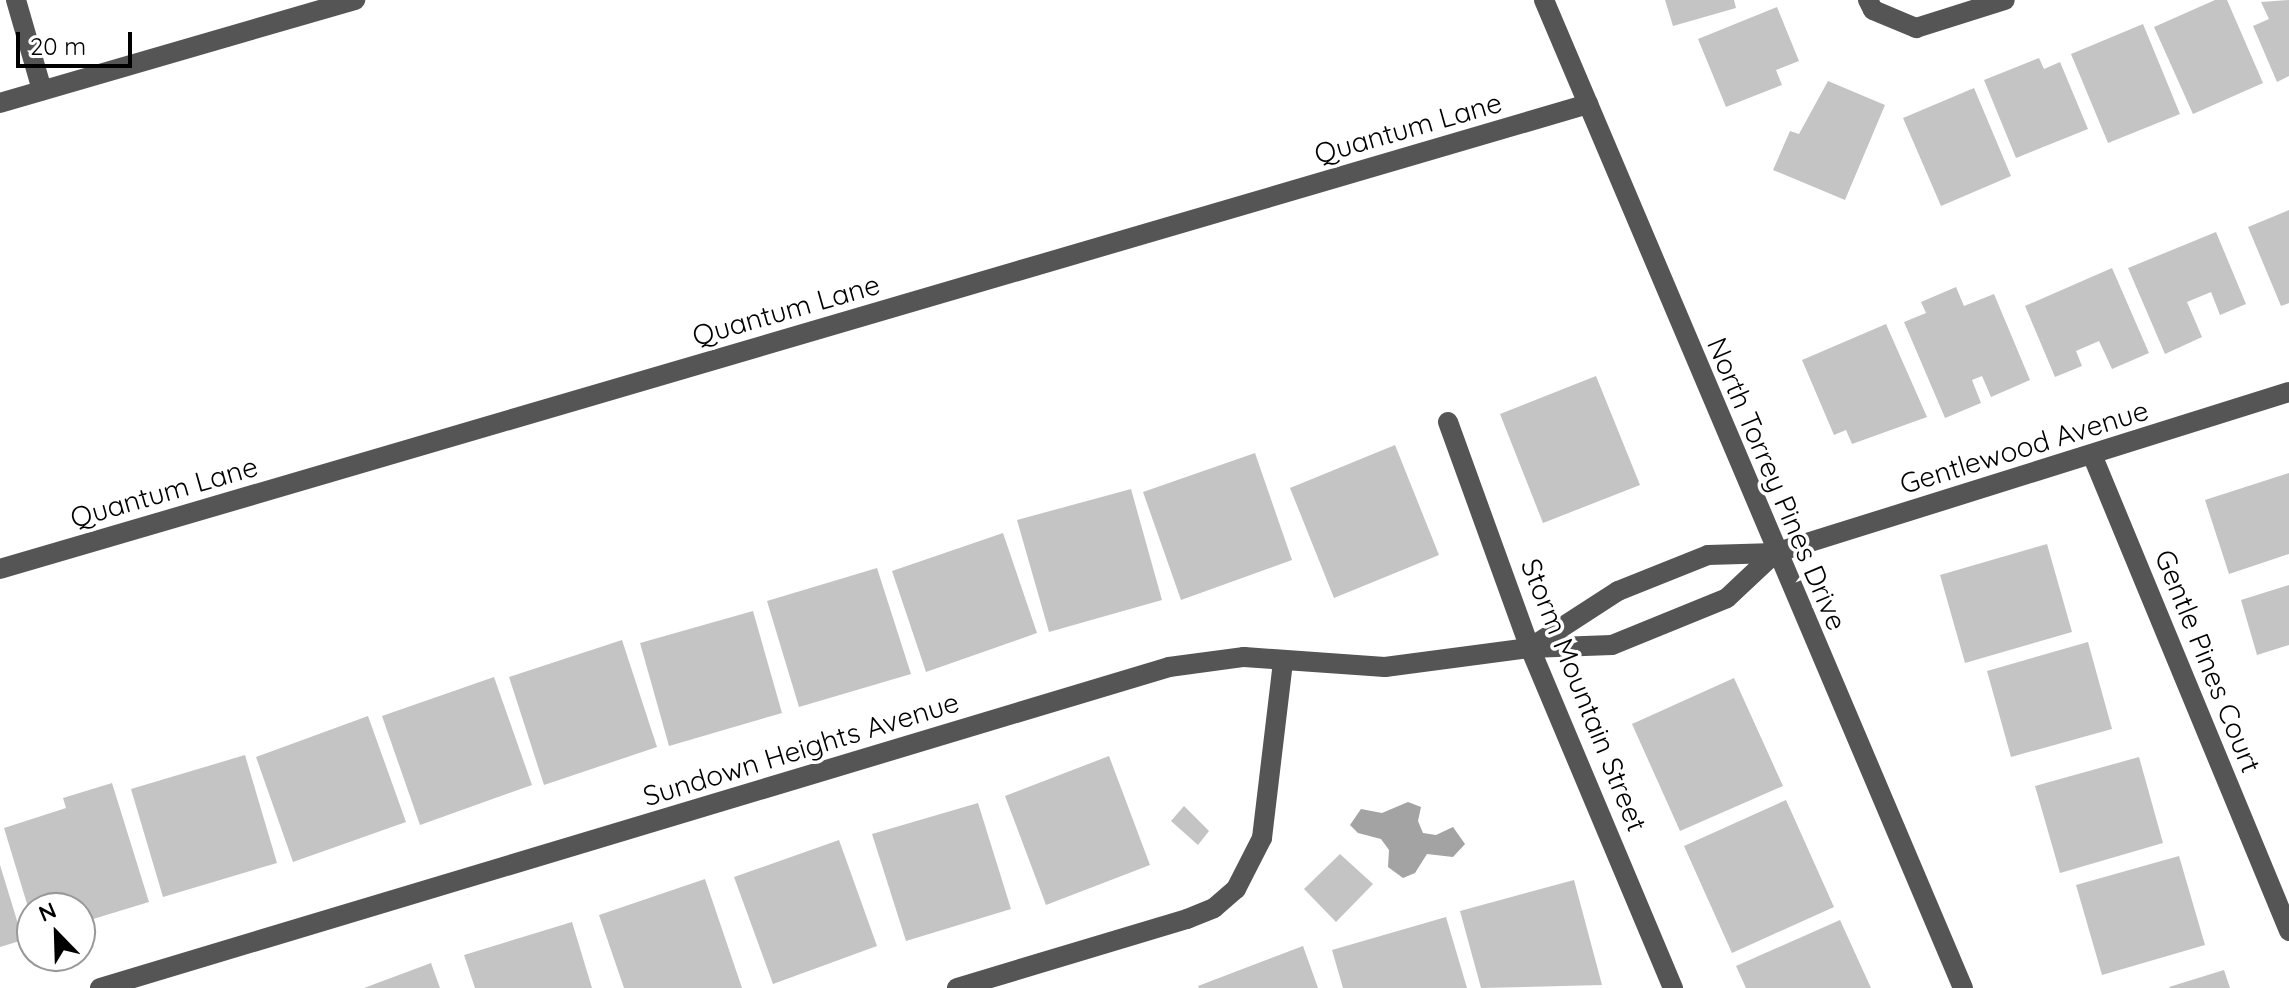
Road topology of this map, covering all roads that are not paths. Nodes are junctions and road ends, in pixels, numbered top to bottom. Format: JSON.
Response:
{"nodes":[{"id":1,"x":16,"y":0,"type":"edge"},
{"id":2,"x":355,"y":0,"type":"edge"},
{"id":3,"x":1544,"y":0,"type":"edge"},
{"id":4,"x":1868,"y":0,"type":"edge"},
{"id":5,"x":2005,"y":0,"type":"edge"},
{"id":6,"x":42,"y":90,"type":"junction"},
{"id":7,"x":0,"y":103,"type":"edge"},
{"id":8,"x":1588,"y":104,"type":"junction"},
{"id":9,"x":2289,"y":392,"type":"edge"},
{"id":10,"x":1448,"y":422,"type":"dead end"},
{"id":11,"x":2093,"y":457,"type":"junction"},
{"id":12,"x":1775,"y":553,"type":"junction"},
{"id":13,"x":0,"y":569,"type":"edge"},
{"id":14,"x":1530,"y":648,"type":"junction"},
{"id":15,"x":1283,"y":662,"type":"junction"},
{"id":16,"x":2289,"y":931,"type":"edge"},
{"id":17,"x":100,"y":988,"type":"edge"},
{"id":18,"x":957,"y":988,"type":"edge"},
{"id":19,"x":1673,"y":988,"type":"edge"},
{"id":20,"x":1963,"y":988,"type":"edge"}],
"edges":[{"from":1,"to":6,"type":"street"},
{"from":2,"to":6,"type":"street"},
{"from":3,"to":8,"type":"street","name":"North Torrey Pines Drive"},
{"from":4,"to":5,"type":"street"},
{"from":6,"to":7,"type":"street"},
{"from":8,"to":12,"type":"street","name":"North Torrey Pines Drive"},
{"from":8,"to":13,"type":"street","name":"Quantum Lane"},
{"from":9,"to":11,"type":"street","name":"Gentlewood Avenue"},
{"from":10,"to":14,"type":"street","name":"Storm Mountain Street"},
{"from":11,"to":12,"type":"street","name":"Gentlewood Avenue"},
{"from":11,"to":16,"type":"street","name":"Gentle Pines Court"},
{"from":12,"to":14,"type":"street","name":"Sundown Heights Avenue"},
{"from":12,"to":14,"type":"street","name":"Sundown Heights Avenue"},
{"from":12,"to":20,"type":"street","name":"North Torrey Pines Drive"},
{"from":14,"to":15,"type":"street","name":"Sundown Heights Avenue"},
{"from":14,"to":19,"type":"street","name":"Storm Mountain Street"},
{"from":15,"to":17,"type":"street","name":"Sundown Heights Avenue"},
{"from":15,"to":18,"type":"street"}]}
